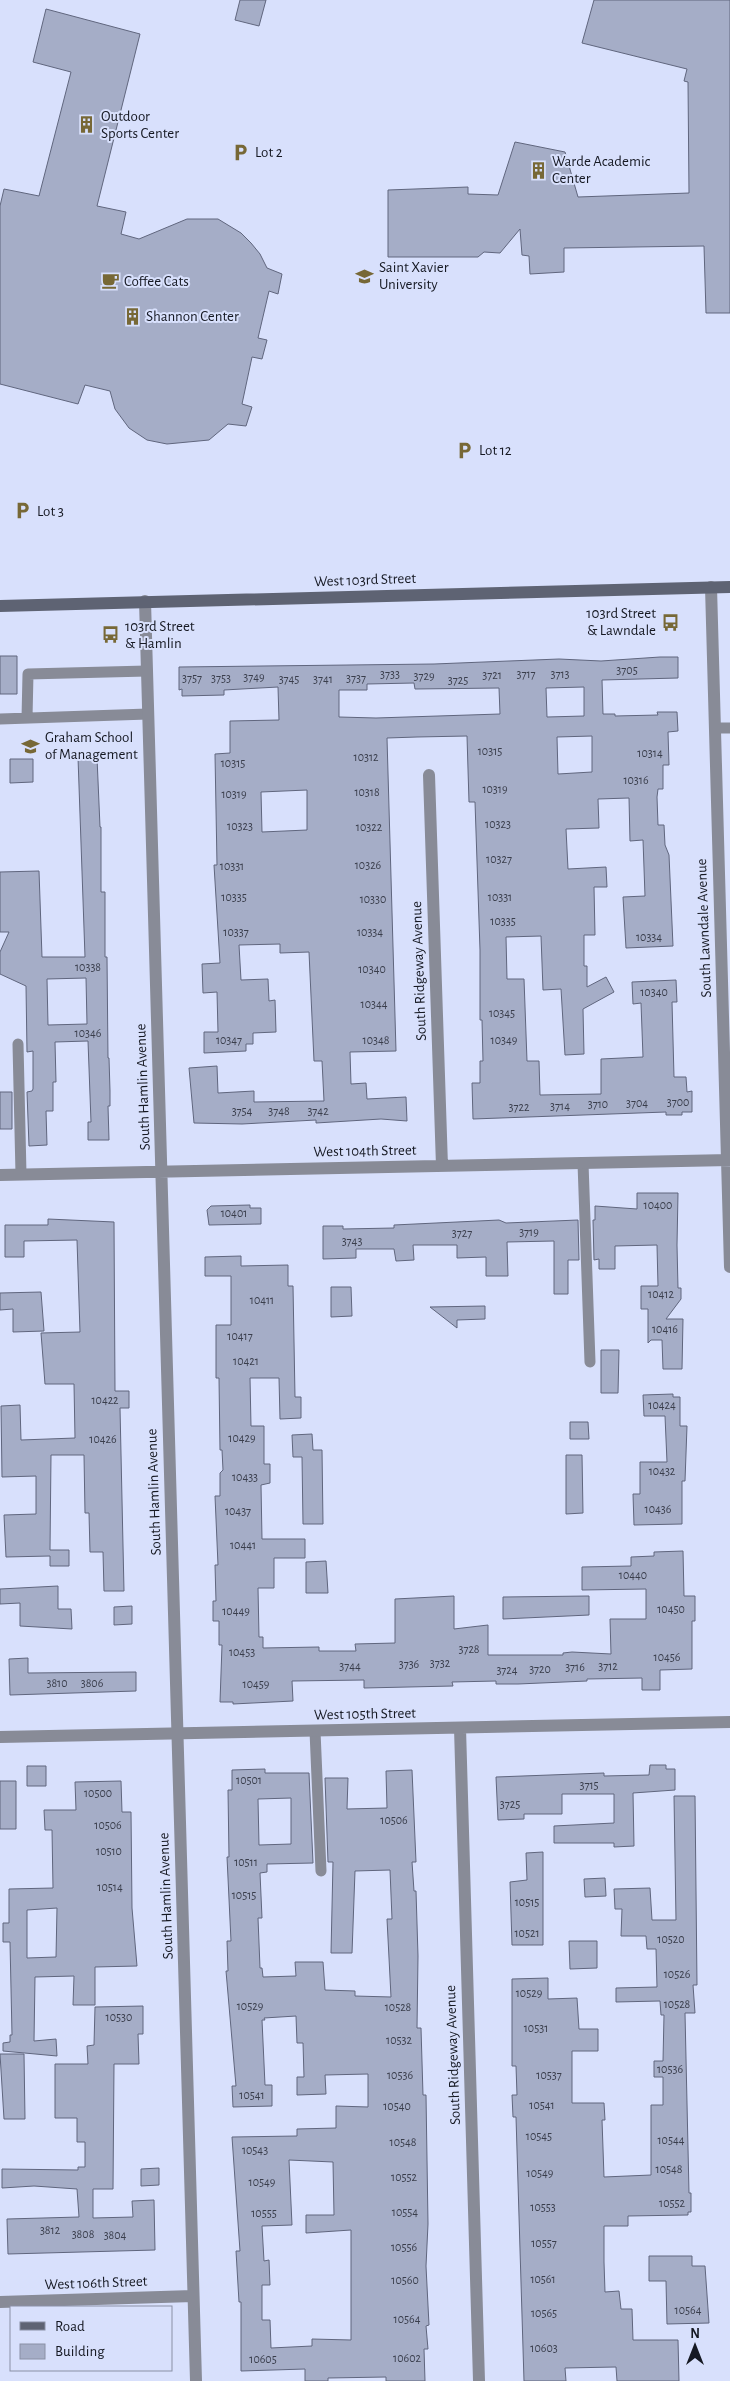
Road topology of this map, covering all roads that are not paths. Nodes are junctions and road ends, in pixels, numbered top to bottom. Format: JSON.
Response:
{"nodes":[{"id":1,"x":711,"y":587,"type":"junction"},
{"id":2,"x":730,"y":587,"type":"edge"},
{"id":3,"x":145,"y":601,"type":"junction"},
{"id":4,"x":0,"y":606,"type":"edge"},
{"id":5,"x":147,"y":671,"type":"junction"},
{"id":6,"x":148,"y":714,"type":"junction"},
{"id":7,"x":27,"y":718,"type":"junction"},
{"id":8,"x":0,"y":719,"type":"edge"},
{"id":9,"x":715,"y":728,"type":"junction"},
{"id":10,"x":730,"y":728,"type":"edge"},
{"id":11,"x":429,"y":775,"type":"dead end"},
{"id":12,"x":18,"y":1044,"type":"dead end"},
{"id":13,"x":728,"y":1160,"type":"edge"},
{"id":14,"x":583,"y":1163,"type":"junction"},
{"id":15,"x":442,"y":1166,"type":"junction"},
{"id":16,"x":161,"y":1172,"type":"junction"},
{"id":17,"x":21,"y":1174,"type":"junction"},
{"id":18,"x":0,"y":1175,"type":"edge"},
{"id":19,"x":730,"y":1267,"type":"edge"},
{"id":20,"x":590,"y":1362,"type":"dead end"},
{"id":21,"x":730,"y":1722,"type":"edge"},
{"id":22,"x":460,"y":1728,"type":"junction"},
{"id":23,"x":315,"y":1731,"type":"junction"},
{"id":24,"x":177,"y":1734,"type":"junction"},
{"id":25,"x":0,"y":1738,"type":"edge"},
{"id":26,"x":321,"y":1871,"type":"dead end"},
{"id":27,"x":194,"y":2296,"type":"junction"},
{"id":28,"x":0,"y":2302,"type":"edge"},
{"id":29,"x":196,"y":2381,"type":"edge"},
{"id":30,"x":478,"y":2381,"type":"edge"}],
"edges":[{"from":1,"to":2,"type":"main road","name":"West 103rd Street"},
{"from":1,"to":3,"type":"main road","name":"West 103rd Street"},
{"from":1,"to":9,"type":"street","name":"South Lawndale Avenue"},
{"from":3,"to":4,"type":"main road","name":"West 103rd Street"},
{"from":3,"to":5,"type":"street","name":"South Hamlin Avenue"},
{"from":5,"to":6,"type":"street","name":"South Hamlin Avenue"},
{"from":5,"to":7,"type":"lane"},
{"from":6,"to":7,"type":"lane"},
{"from":6,"to":16,"type":"street","name":"South Hamlin Avenue"},
{"from":7,"to":8,"type":"lane"},
{"from":9,"to":10,"type":"lane"},
{"from":9,"to":13,"type":"street","name":"South Lawndale Avenue"},
{"from":11,"to":15,"type":"street","name":"South Ridgeway Avenue"},
{"from":12,"to":17,"type":"lane"},
{"from":13,"to":14,"type":"street","name":"West 104th Street"},
{"from":13,"to":19,"type":"street","name":"South Lawndale Avenue"},
{"from":14,"to":15,"type":"street","name":"West 104th Street"},
{"from":14,"to":20,"type":"lane"},
{"from":15,"to":16,"type":"street","name":"West 104th Street"},
{"from":16,"to":17,"type":"street","name":"West 104th Street"},
{"from":16,"to":24,"type":"street","name":"South Hamlin Avenue"},
{"from":17,"to":18,"type":"street","name":"West 104th Street"},
{"from":21,"to":22,"type":"street","name":"West 105th Street"},
{"from":22,"to":23,"type":"street","name":"West 105th Street"},
{"from":22,"to":30,"type":"street","name":"South Ridgeway Avenue"},
{"from":23,"to":24,"type":"street","name":"West 105th Street"},
{"from":23,"to":26,"type":"lane"},
{"from":24,"to":25,"type":"street","name":"West 105th Street"},
{"from":24,"to":27,"type":"street","name":"South Hamlin Avenue"},
{"from":27,"to":28,"type":"street","name":"West 106th Street"},
{"from":27,"to":29,"type":"street","name":"South Hamlin Avenue"}]}
